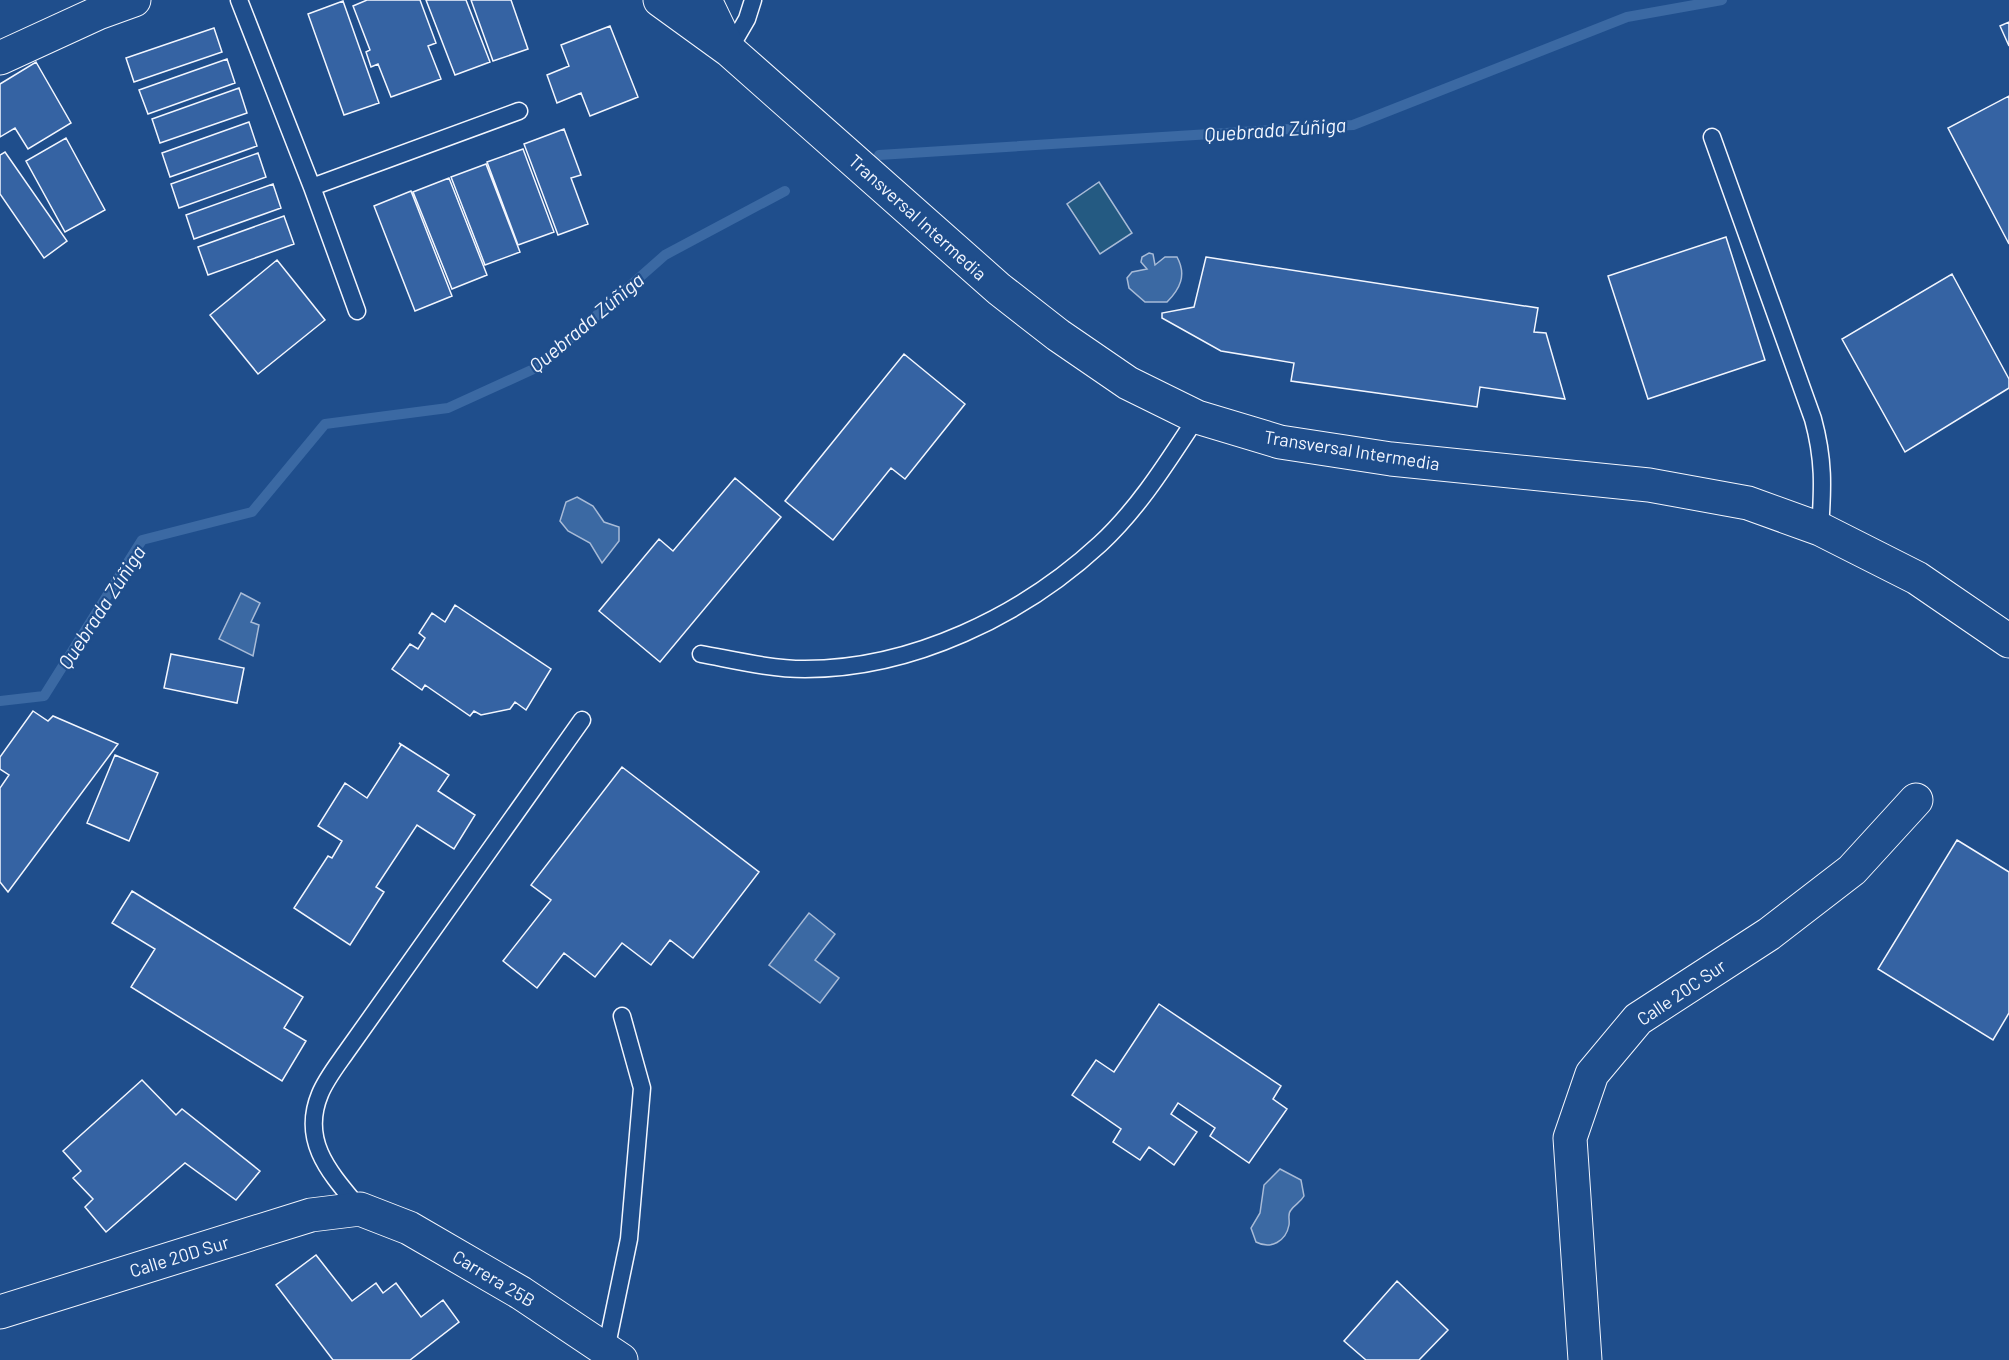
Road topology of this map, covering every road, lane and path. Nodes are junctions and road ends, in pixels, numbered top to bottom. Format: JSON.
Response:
{"nodes":[{"id":1,"x":134,"y":0,"type":"edge"},
{"id":2,"x":239,"y":0,"type":"edge"},
{"id":3,"x":660,"y":0,"type":"edge"},
{"id":4,"x":705,"y":0,"type":"edge"},
{"id":5,"x":753,"y":0,"type":"edge"},
{"id":6,"x":729,"y":50,"type":"junction"},
{"id":7,"x":0,"y":58,"type":"edge"},
{"id":8,"x":519,"y":111,"type":"dead end"},
{"id":9,"x":1712,"y":137,"type":"dead end"},
{"id":10,"x":312,"y":187,"type":"junction"},
{"id":11,"x":357,"y":311,"type":"dead end"},
{"id":12,"x":1197,"y":417,"type":"junction"},
{"id":13,"x":1820,"y":529,"type":"junction"},
{"id":14,"x":2009,"y":641,"type":"edge"},
{"id":15,"x":701,"y":654,"type":"dead end"},
{"id":16,"x":582,"y":720,"type":"dead end"},
{"id":17,"x":1916,"y":800,"type":"dead end"},
{"id":18,"x":622,"y":1016,"type":"dead end"},
{"id":19,"x":360,"y":1209,"type":"junction"},
{"id":20,"x":0,"y":1312,"type":"edge"},
{"id":21,"x":613,"y":1355,"type":"edge"},
{"id":22,"x":1585,"y":1360,"type":"edge"}],
"edges":[{"from":1,"to":7,"type":"street"},
{"from":2,"to":10,"type":"lane"},
{"from":3,"to":6,"type":"street","name":"Transversal Intermedia"},
{"from":4,"to":6,"type":"street"},
{"from":5,"to":6,"type":"lane"},
{"from":6,"to":12,"type":"street","name":"Transversal Intermedia"},
{"from":8,"to":10,"type":"lane"},
{"from":9,"to":13,"type":"lane"},
{"from":10,"to":11,"type":"lane"},
{"from":12,"to":13,"type":"street","name":"Transversal Intermedia"},
{"from":12,"to":15,"type":"lane"},
{"from":13,"to":14,"type":"street","name":"Transversal Intermedia"},
{"from":16,"to":19,"type":"lane"},
{"from":17,"to":22,"type":"street","name":"Calle 20C Sur"},
{"from":18,"to":21,"type":"lane"},
{"from":19,"to":20,"type":"street","name":"Calle 20D Sur"},
{"from":19,"to":21,"type":"street","name":"Carrera 25B"}]}
